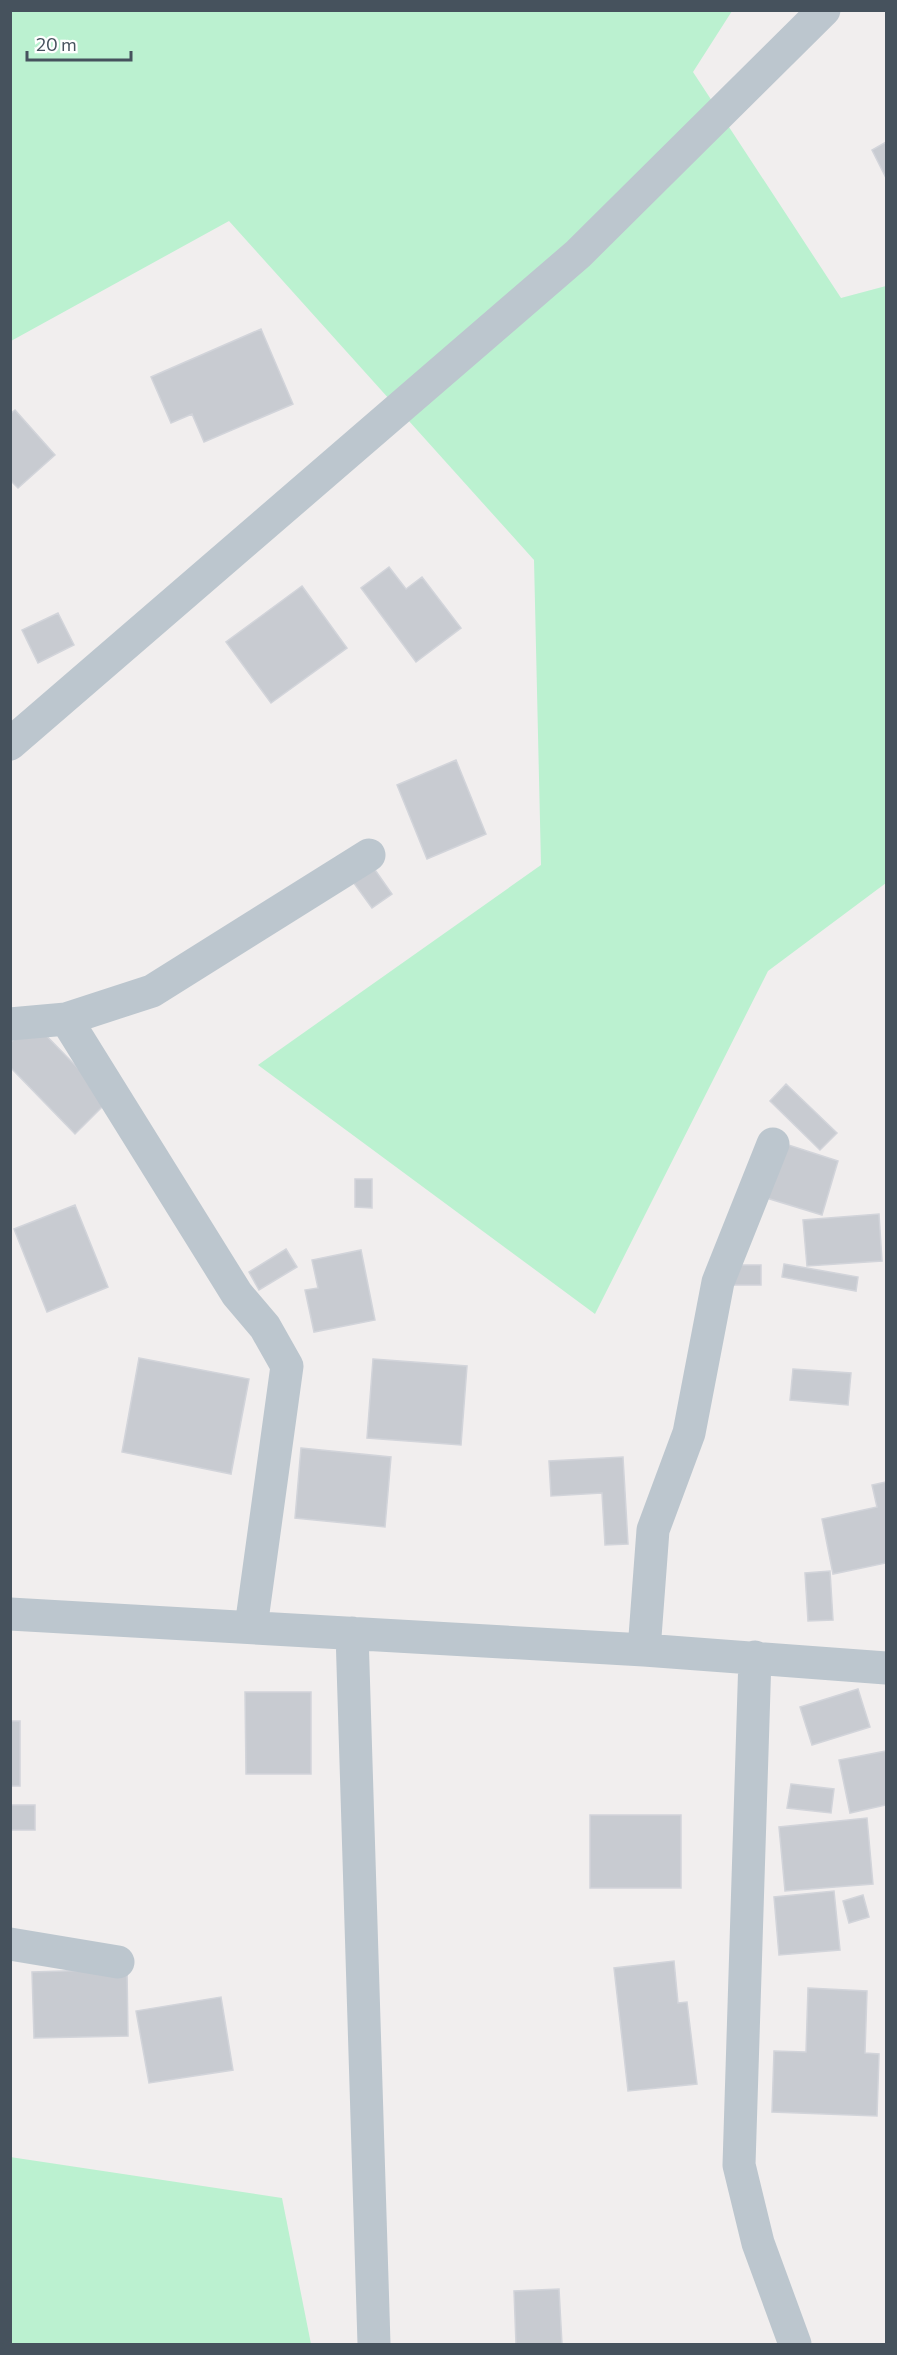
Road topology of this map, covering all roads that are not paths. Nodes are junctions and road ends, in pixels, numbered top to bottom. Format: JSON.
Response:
{"nodes":[{"id":1,"x":824,"y":10,"type":"edge"},
{"id":2,"x":10,"y":744,"type":"edge"},
{"id":3,"x":369,"y":855,"type":"dead end"},
{"id":4,"x":66,"y":1019,"type":"junction"},
{"id":5,"x":10,"y":1024,"type":"edge"},
{"id":6,"x":773,"y":1144,"type":"dead end"},
{"id":7,"x":10,"y":1614,"type":"edge"},
{"id":8,"x":251,"y":1627,"type":"junction"},
{"id":9,"x":352,"y":1633,"type":"junction"},
{"id":10,"x":644,"y":1650,"type":"junction"},
{"id":11,"x":755,"y":1657,"type":"junction"},
{"id":12,"x":886,"y":1668,"type":"edge"},
{"id":13,"x":10,"y":1944,"type":"edge"},
{"id":14,"x":118,"y":1962,"type":"dead end"},
{"id":15,"x":374,"y":2344,"type":"edge"},
{"id":16,"x":795,"y":2344,"type":"edge"}],
"edges":[{"from":1,"to":2,"type":"street"},
{"from":3,"to":4,"type":"street"},
{"from":4,"to":5,"type":"street"},
{"from":4,"to":8,"type":"street"},
{"from":6,"to":10,"type":"street"},
{"from":7,"to":8,"type":"street"},
{"from":8,"to":9,"type":"street"},
{"from":9,"to":10,"type":"street"},
{"from":9,"to":15,"type":"street"},
{"from":10,"to":11,"type":"street"},
{"from":11,"to":12,"type":"street"},
{"from":11,"to":16,"type":"street"},
{"from":13,"to":14,"type":"street"}]}
